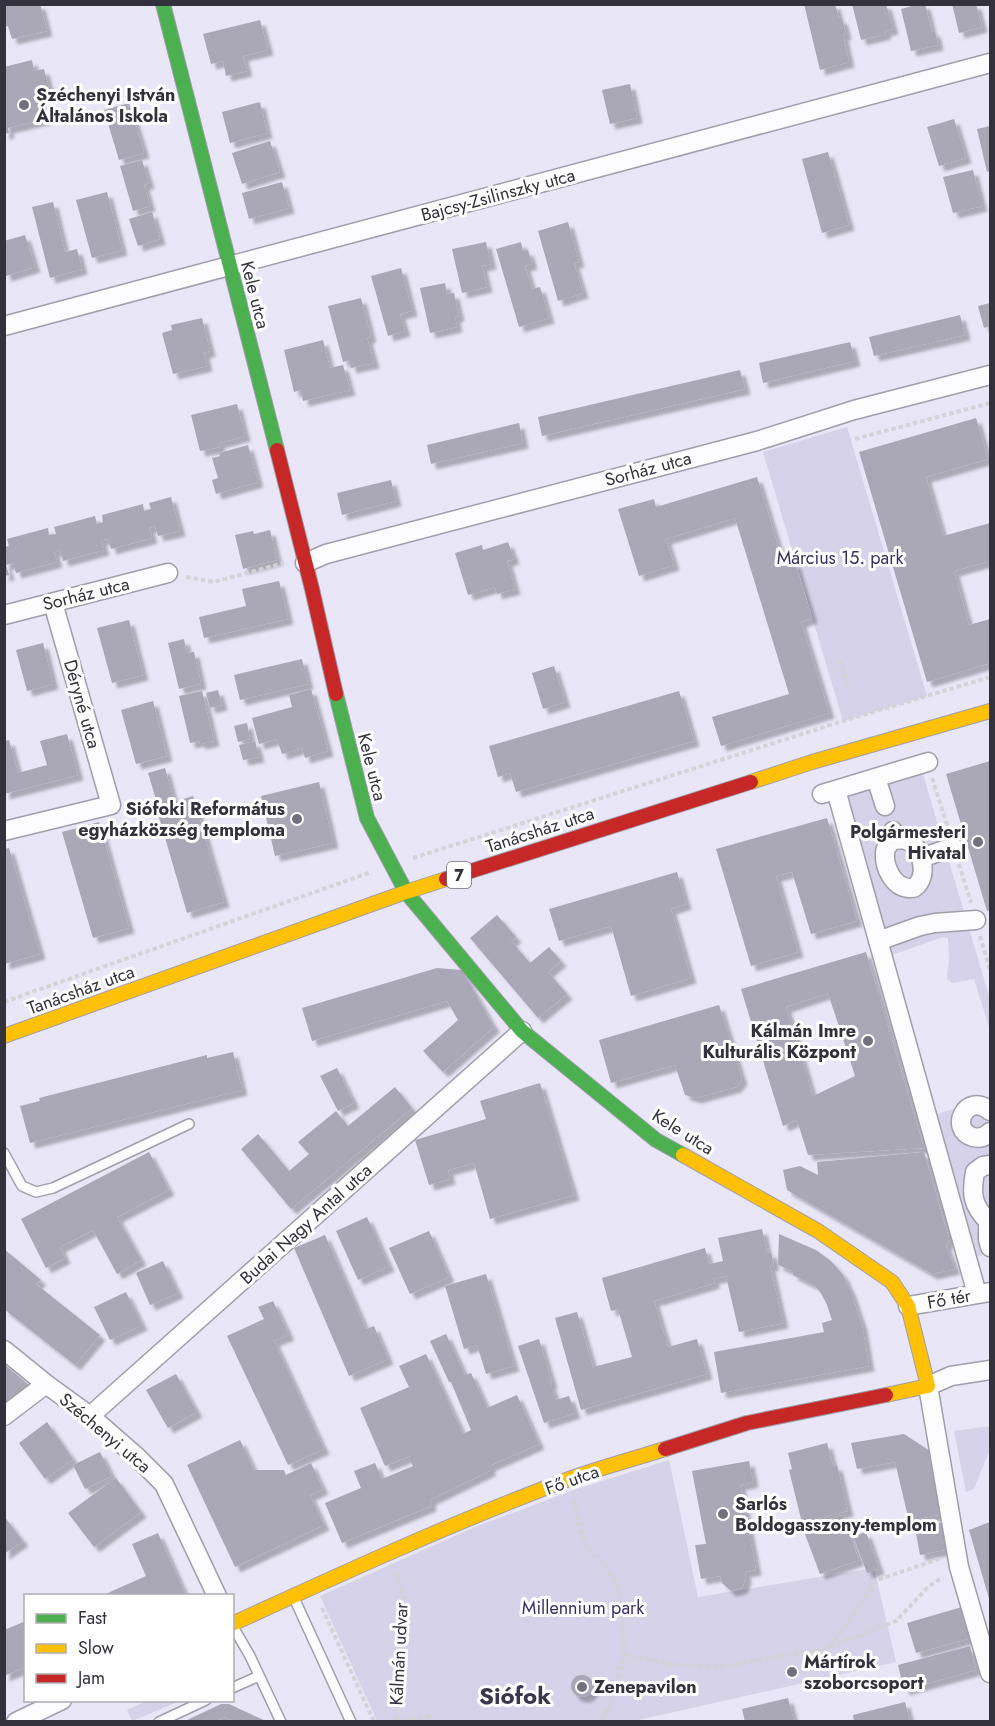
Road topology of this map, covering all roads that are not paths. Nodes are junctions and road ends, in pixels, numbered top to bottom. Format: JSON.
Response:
{"nodes":[{"id":1,"x":162,"y":4,"type":"edge"},
{"id":2,"x":990,"y":63,"type":"edge"},
{"id":3,"x":229,"y":267,"type":"junction"},
{"id":4,"x":4,"y":326,"type":"edge"},
{"id":5,"x":990,"y":375,"type":"edge"},
{"id":6,"x":296,"y":563,"type":"junction"},
{"id":7,"x":168,"y":573,"type":"road end"},
{"id":8,"x":53,"y":603,"type":"junction"},
{"id":9,"x":4,"y":615,"type":"edge"},
{"id":10,"x":990,"y":711,"type":"edge"},
{"id":11,"x":927,"y":762,"type":"road end"},
{"id":12,"x":876,"y":778,"type":"junction"},
{"id":13,"x":885,"y":806,"type":"dead end"},
{"id":14,"x":4,"y":831,"type":"edge"},
{"id":15,"x":953,"y":847,"type":"road end"},
{"id":16,"x":921,"y":858,"type":"junction"},
{"id":17,"x":888,"y":867,"type":"junction"},
{"id":18,"x":860,"y":877,"type":"junction"},
{"id":19,"x":406,"y":892,"type":"junction"},
{"id":20,"x":976,"y":920,"type":"dead end"},
{"id":21,"x":878,"y":941,"type":"junction"},
{"id":22,"x":522,"y":1031,"type":"junction"},
{"id":23,"x":4,"y":1036,"type":"edge"},
{"id":24,"x":990,"y":1111,"type":"edge"},
{"id":25,"x":189,"y":1124,"type":"dead end"},
{"id":26,"x":962,"y":1128,"type":"junction"},
{"id":27,"x":990,"y":1132,"type":"edge"},
{"id":28,"x":934,"y":1142,"type":"junction"},
{"id":29,"x":4,"y":1153,"type":"edge"},
{"id":30,"x":990,"y":1165,"type":"edge"},
{"id":31,"x":973,"y":1184,"type":"junction"},
{"id":32,"x":948,"y":1190,"type":"junction"},
{"id":33,"x":989,"y":1221,"type":"edge"},
{"id":34,"x":990,"y":1247,"type":"edge"},
{"id":35,"x":984,"y":1293,"type":"edge"},
{"id":36,"x":908,"y":1306,"type":"junction"},
{"id":37,"x":4,"y":1350,"type":"edge"},
{"id":38,"x":990,"y":1370,"type":"edge"},
{"id":39,"x":46,"y":1384,"type":"junction"},
{"id":40,"x":928,"y":1386,"type":"junction"},
{"id":41,"x":4,"y":1416,"type":"edge"},
{"id":42,"x":90,"y":1416,"type":"junction"},
{"id":43,"x":216,"y":1594,"type":"edge"},
{"id":44,"x":294,"y":1596,"type":"junction"},
{"id":45,"x":234,"y":1623,"type":"edge"},
{"id":46,"x":234,"y":1628,"type":"edge"},
{"id":47,"x":990,"y":1673,"type":"edge"},
{"id":48,"x":259,"y":1676,"type":"junction"},
{"id":49,"x":234,"y":1687,"type":"edge"},
{"id":50,"x":60,"y":1702,"type":"edge"},
{"id":51,"x":204,"y":1702,"type":"edge"},
{"id":52,"x":24,"y":1719,"type":"edge"},
{"id":53,"x":159,"y":1722,"type":"edge"},
{"id":54,"x":281,"y":1722,"type":"edge"},
{"id":55,"x":351,"y":1722,"type":"edge"}],
"edges":[{"from":1,"to":3,"type":"street","name":"Kele utca"},
{"from":2,"to":3,"type":"street","name":"Bajcsy-Zsilinszky utca"},
{"from":3,"to":4,"type":"street","name":"Bajcsy-Zsilinszky utca"},
{"from":3,"to":6,"type":"street","name":"Kele utca"},
{"from":5,"to":6,"type":"street","name":"Sorház utca"},
{"from":6,"to":19,"type":"street","name":"Kele utca"},
{"from":7,"to":8,"type":"street","name":"Sorház utca"},
{"from":8,"to":9,"type":"street","name":"Sorház utca"},
{"from":8,"to":14,"type":"street","name":"Déryné utca"},
{"from":10,"to":19,"type":"street","name":"Tanácsház utca","number":"7"},
{"from":11,"to":12,"type":"street"},
{"from":12,"to":13,"type":"street"},
{"from":12,"to":18,"type":"street"},
{"from":15,"to":16,"type":"street"},
{"from":16,"to":17,"type":"street"},
{"from":16,"to":17,"type":"street"},
{"from":17,"to":18,"type":"street"},
{"from":18,"to":21,"type":"street"},
{"from":19,"to":22,"type":"street","name":"Kele utca"},
{"from":19,"to":23,"type":"street","name":"Tanácsház utca","number":"7"},
{"from":20,"to":21,"type":"street"},
{"from":21,"to":28,"type":"street"},
{"from":22,"to":36,"type":"street","name":"Kele utca"},
{"from":22,"to":42,"type":"street","name":"Budai Nagy Antal utca"},
{"from":24,"to":26,"type":"street"},
{"from":25,"to":29,"type":"lane"},
{"from":26,"to":27,"type":"street"},
{"from":26,"to":28,"type":"street"},
{"from":28,"to":32,"type":"street"},
{"from":30,"to":31,"type":"street"},
{"from":31,"to":32,"type":"street"},
{"from":31,"to":33,"type":"street"},
{"from":32,"to":35,"type":"street"},
{"from":33,"to":34,"type":"street"},
{"from":35,"to":36,"type":"street","name":"Fő tér"},
{"from":36,"to":40,"type":"street"},
{"from":37,"to":39,"type":"street","name":"Széchenyi utca"},
{"from":38,"to":40,"type":"street"},
{"from":39,"to":41,"type":"street"},
{"from":39,"to":42,"type":"street","name":"Széchenyi utca"},
{"from":40,"to":44,"type":"street","name":"Fő utca"},
{"from":40,"to":47,"type":"street"},
{"from":42,"to":43,"type":"street","name":"Széchenyi utca"},
{"from":44,"to":45,"type":"street","name":"Fő utca"},
{"from":44,"to":55,"type":"lane"},
{"from":46,"to":48,"type":"lane"},
{"from":48,"to":49,"type":"lane"},
{"from":48,"to":54,"type":"lane"},
{"from":50,"to":52,"type":"street"},
{"from":51,"to":53,"type":"lane"}]}
